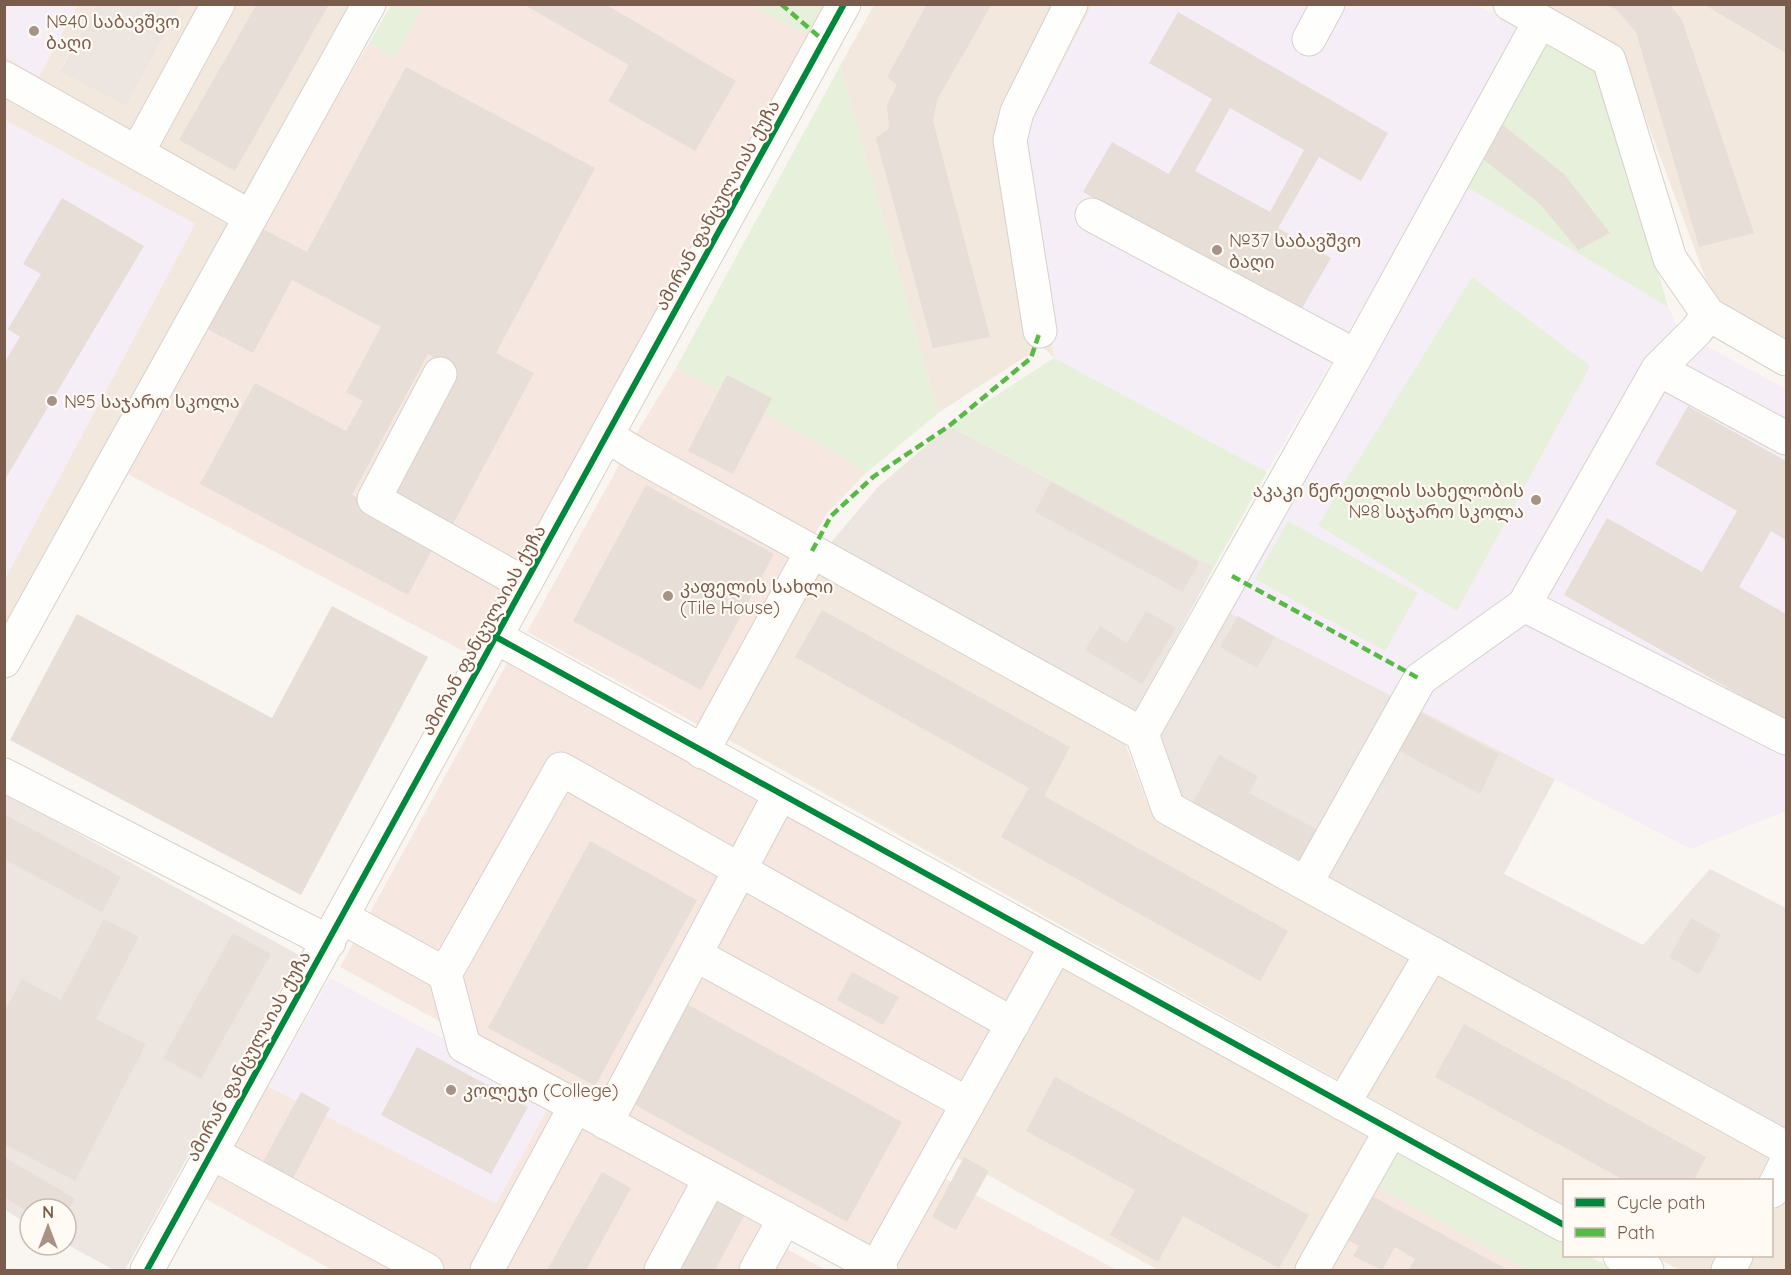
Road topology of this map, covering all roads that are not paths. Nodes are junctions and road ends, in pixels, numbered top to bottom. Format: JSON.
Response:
{"nodes":[{"id":1,"x":218,"y":4,"type":"edge"},
{"id":2,"x":369,"y":4,"type":"edge"},
{"id":3,"x":844,"y":4,"type":"edge"},
{"id":4,"x":1071,"y":4,"type":"edge"},
{"id":5,"x":1328,"y":4,"type":"edge"},
{"id":6,"x":1510,"y":4,"type":"edge"},
{"id":7,"x":1540,"y":21,"type":"junction"},
{"id":8,"x":1309,"y":39,"type":"dead end"},
{"id":9,"x":4,"y":78,"type":"edge"},
{"id":10,"x":137,"y":153,"type":"junction"},
{"id":11,"x":1092,"y":215,"type":"dead end"},
{"id":12,"x":251,"y":217,"type":"junction"},
{"id":13,"x":1708,"y":314,"type":"junction"},
{"id":14,"x":1040,"y":331,"type":"dead end"},
{"id":15,"x":1356,"y":356,"type":"junction"},
{"id":16,"x":1786,"y":359,"type":"edge"},
{"id":17,"x":1658,"y":369,"type":"junction"},
{"id":18,"x":440,"y":374,"type":"dead end"},
{"id":19,"x":607,"y":436,"type":"junction"},
{"id":20,"x":1786,"y":438,"type":"edge"},
{"id":21,"x":812,"y":551,"type":"junction"},
{"id":22,"x":525,"y":584,"type":"junction"},
{"id":23,"x":1524,"y":605,"type":"junction"},
{"id":24,"x":496,"y":637,"type":"junction"},
{"id":25,"x":4,"y":661,"type":"edge"},
{"id":26,"x":1142,"y":734,"type":"junction"},
{"id":27,"x":1786,"y":738,"type":"edge"},
{"id":28,"x":702,"y":752,"type":"junction"},
{"id":29,"x":4,"y":775,"type":"edge"},
{"id":30,"x":780,"y":794,"type":"junction"},
{"id":31,"x":740,"y":870,"type":"junction"},
{"id":32,"x":1306,"y":883,"type":"junction"},
{"id":33,"x":335,"y":929,"type":"junction"},
{"id":34,"x":1056,"y":946,"type":"junction"},
{"id":35,"x":1432,"y":953,"type":"junction"},
{"id":36,"x":696,"y":955,"type":"junction"},
{"id":37,"x":445,"y":974,"type":"junction"},
{"id":38,"x":1013,"y":1024,"type":"junction"},
{"id":39,"x":968,"y":1104,"type":"junction"},
{"id":40,"x":1343,"y":1104,"type":"junction"},
{"id":41,"x":575,"y":1107,"type":"junction"},
{"id":42,"x":606,"y":1123,"type":"junction"},
{"id":43,"x":1391,"y":1130,"type":"junction"},
{"id":44,"x":1786,"y":1148,"type":"edge"},
{"id":45,"x":212,"y":1153,"type":"junction"},
{"id":46,"x":1786,"y":1163,"type":"edge"},
{"id":47,"x":710,"y":1179,"type":"junction"},
{"id":48,"x":1773,"y":1189,"type":"edge"},
{"id":49,"x":785,"y":1218,"type":"junction"},
{"id":50,"x":1563,"y":1224,"type":"edge"},
{"id":51,"x":1622,"y":1257,"type":"edge"},
{"id":52,"x":878,"y":1269,"type":"edge"},
{"id":53,"x":1316,"y":1269,"type":"edge"},
{"id":54,"x":147,"y":1270,"type":"edge"},
{"id":55,"x":427,"y":1270,"type":"edge"},
{"id":56,"x":487,"y":1270,"type":"edge"},
{"id":57,"x":660,"y":1270,"type":"edge"},
{"id":58,"x":756,"y":1270,"type":"edge"},
{"id":59,"x":1647,"y":1270,"type":"edge"}],
"edges":[{"from":1,"to":10,"type":"street"},
{"from":2,"to":12,"type":"street"},
{"from":3,"to":19,"type":"street","name":"ამირან ფანცულაიას ქუჩა"},
{"from":4,"to":14,"type":"street"},
{"from":5,"to":8,"type":"street"},
{"from":6,"to":7,"type":"street"},
{"from":7,"to":13,"type":"street"},
{"from":7,"to":15,"type":"street"},
{"from":9,"to":10,"type":"street"},
{"from":10,"to":12,"type":"street"},
{"from":11,"to":15,"type":"street"},
{"from":12,"to":25,"type":"street"},
{"from":13,"to":16,"type":"street"},
{"from":13,"to":17,"type":"street"},
{"from":15,"to":26,"type":"street"},
{"from":17,"to":20,"type":"street"},
{"from":17,"to":23,"type":"street"},
{"from":18,"to":22,"type":"street"},
{"from":19,"to":21,"type":"street"},
{"from":19,"to":22,"type":"street","name":"ამირან ფანცულაიას ქუჩა"},
{"from":21,"to":26,"type":"street"},
{"from":21,"to":28,"type":"street"},
{"from":22,"to":24,"type":"street","name":"ამირან ფანცულაიას ქუჩა"},
{"from":23,"to":27,"type":"street"},
{"from":23,"to":32,"type":"street"},
{"from":24,"to":28,"type":"street"},
{"from":24,"to":33,"type":"street","name":"ამირან ფანცულაიას ქუჩა"},
{"from":26,"to":32,"type":"street"},
{"from":28,"to":30,"type":"street"},
{"from":29,"to":33,"type":"street"},
{"from":30,"to":31,"type":"street"},
{"from":30,"to":34,"type":"street"},
{"from":31,"to":36,"type":"street"},
{"from":31,"to":37,"type":"street"},
{"from":31,"to":38,"type":"street"},
{"from":32,"to":35,"type":"street"},
{"from":33,"to":37,"type":"street"},
{"from":33,"to":45,"type":"street","name":"ამირან ფანცულაიას ქუჩა"},
{"from":34,"to":38,"type":"street"},
{"from":34,"to":40,"type":"street"},
{"from":35,"to":40,"type":"street"},
{"from":35,"to":44,"type":"street"},
{"from":36,"to":39,"type":"street"},
{"from":36,"to":42,"type":"street"},
{"from":37,"to":41,"type":"street"},
{"from":38,"to":39,"type":"street"},
{"from":39,"to":52,"type":"street"},
{"from":40,"to":43,"type":"street"},
{"from":41,"to":42,"type":"street"},
{"from":41,"to":56,"type":"street"},
{"from":42,"to":47,"type":"street"},
{"from":43,"to":50,"type":"street"},
{"from":43,"to":53,"type":"street"},
{"from":45,"to":54,"type":"street","name":"ამირან ფანცულაიას ქუჩა"},
{"from":45,"to":55,"type":"street"},
{"from":46,"to":48,"type":"street"},
{"from":47,"to":49,"type":"street"},
{"from":47,"to":57,"type":"street"},
{"from":49,"to":52,"type":"street"},
{"from":49,"to":58,"type":"street"},
{"from":51,"to":59,"type":"street"}]}
